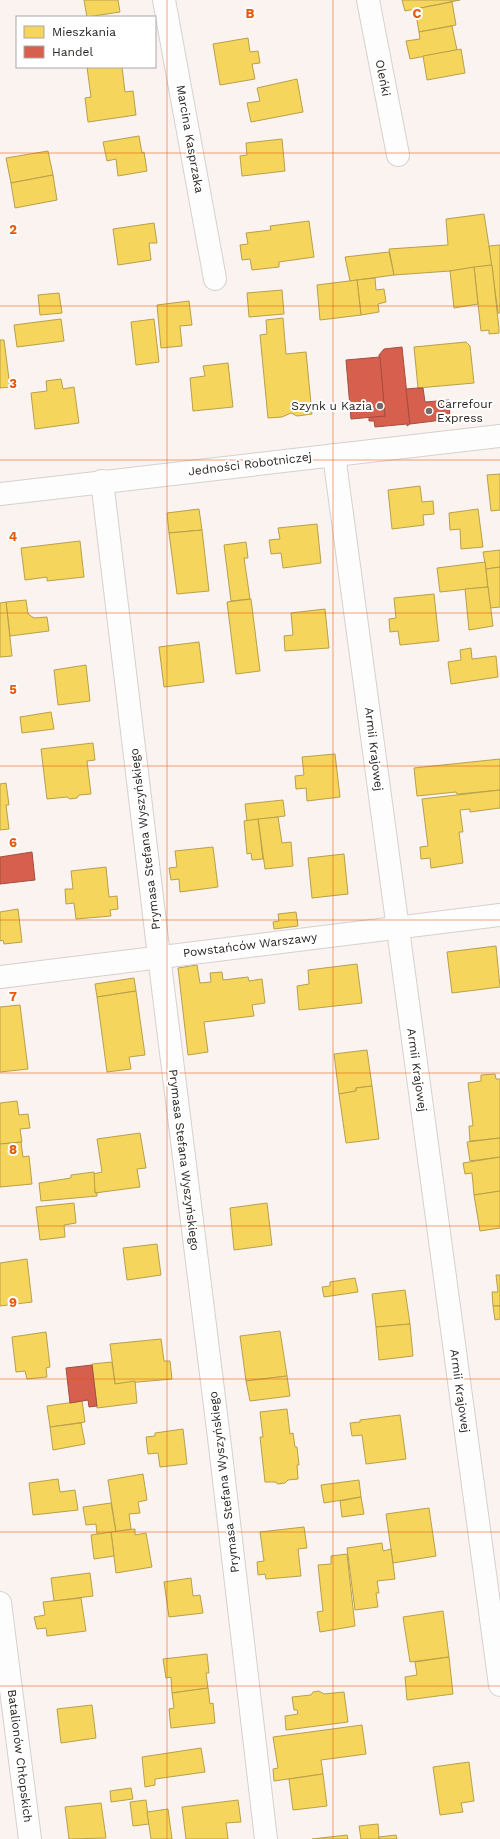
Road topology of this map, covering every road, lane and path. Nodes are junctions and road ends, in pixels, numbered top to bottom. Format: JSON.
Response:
{"nodes":[{"id":1,"x":164,"y":0,"type":"edge"},
{"id":2,"x":368,"y":0,"type":"edge"},
{"id":3,"x":398,"y":156,"type":"dead end"},
{"id":4,"x":215,"y":279,"type":"dead end"},
{"id":5,"x":500,"y":436,"type":"edge"},
{"id":6,"x":334,"y":454,"type":"junction"},
{"id":7,"x":102,"y":481,"type":"junction"},
{"id":8,"x":0,"y":494,"type":"edge"},
{"id":9,"x":500,"y":915,"type":"edge"},
{"id":10,"x":397,"y":927,"type":"junction"},
{"id":11,"x":159,"y":956,"type":"junction"},
{"id":12,"x":0,"y":977,"type":"edge"},
{"id":13,"x":0,"y":1602,"type":"edge"},
{"id":14,"x":500,"y":1685,"type":"edge"},
{"id":15,"x":30,"y":1839,"type":"edge"},
{"id":16,"x":266,"y":1839,"type":"edge"}],
"edges":[{"from":1,"to":4,"type":"street","name":"Marcina Kasprzaka"},
{"from":2,"to":3,"type":"street","name":"Oleńki"},
{"from":5,"to":6,"type":"street","name":"Jedności Robotniczej"},
{"from":6,"to":7,"type":"street","name":"Jedności Robotniczej"},
{"from":6,"to":10,"type":"street","name":"Armii Krajowej"},
{"from":7,"to":8,"type":"street","name":"Jedności Robotniczej"},
{"from":7,"to":11,"type":"street","name":"Prymasa Stefana Wyszyńskiego"},
{"from":9,"to":10,"type":"street","name":"Powstańców Warszawy"},
{"from":10,"to":11,"type":"street","name":"Powstańców Warszawy"},
{"from":10,"to":14,"type":"street","name":"Armii Krajowej"},
{"from":11,"to":12,"type":"street","name":"Powstańców Warszawy"},
{"from":11,"to":16,"type":"street","name":"Prymasa Stefana Wyszyńskiego"},
{"from":13,"to":15,"type":"street","name":"Batalionów Chłopskich"}]}
